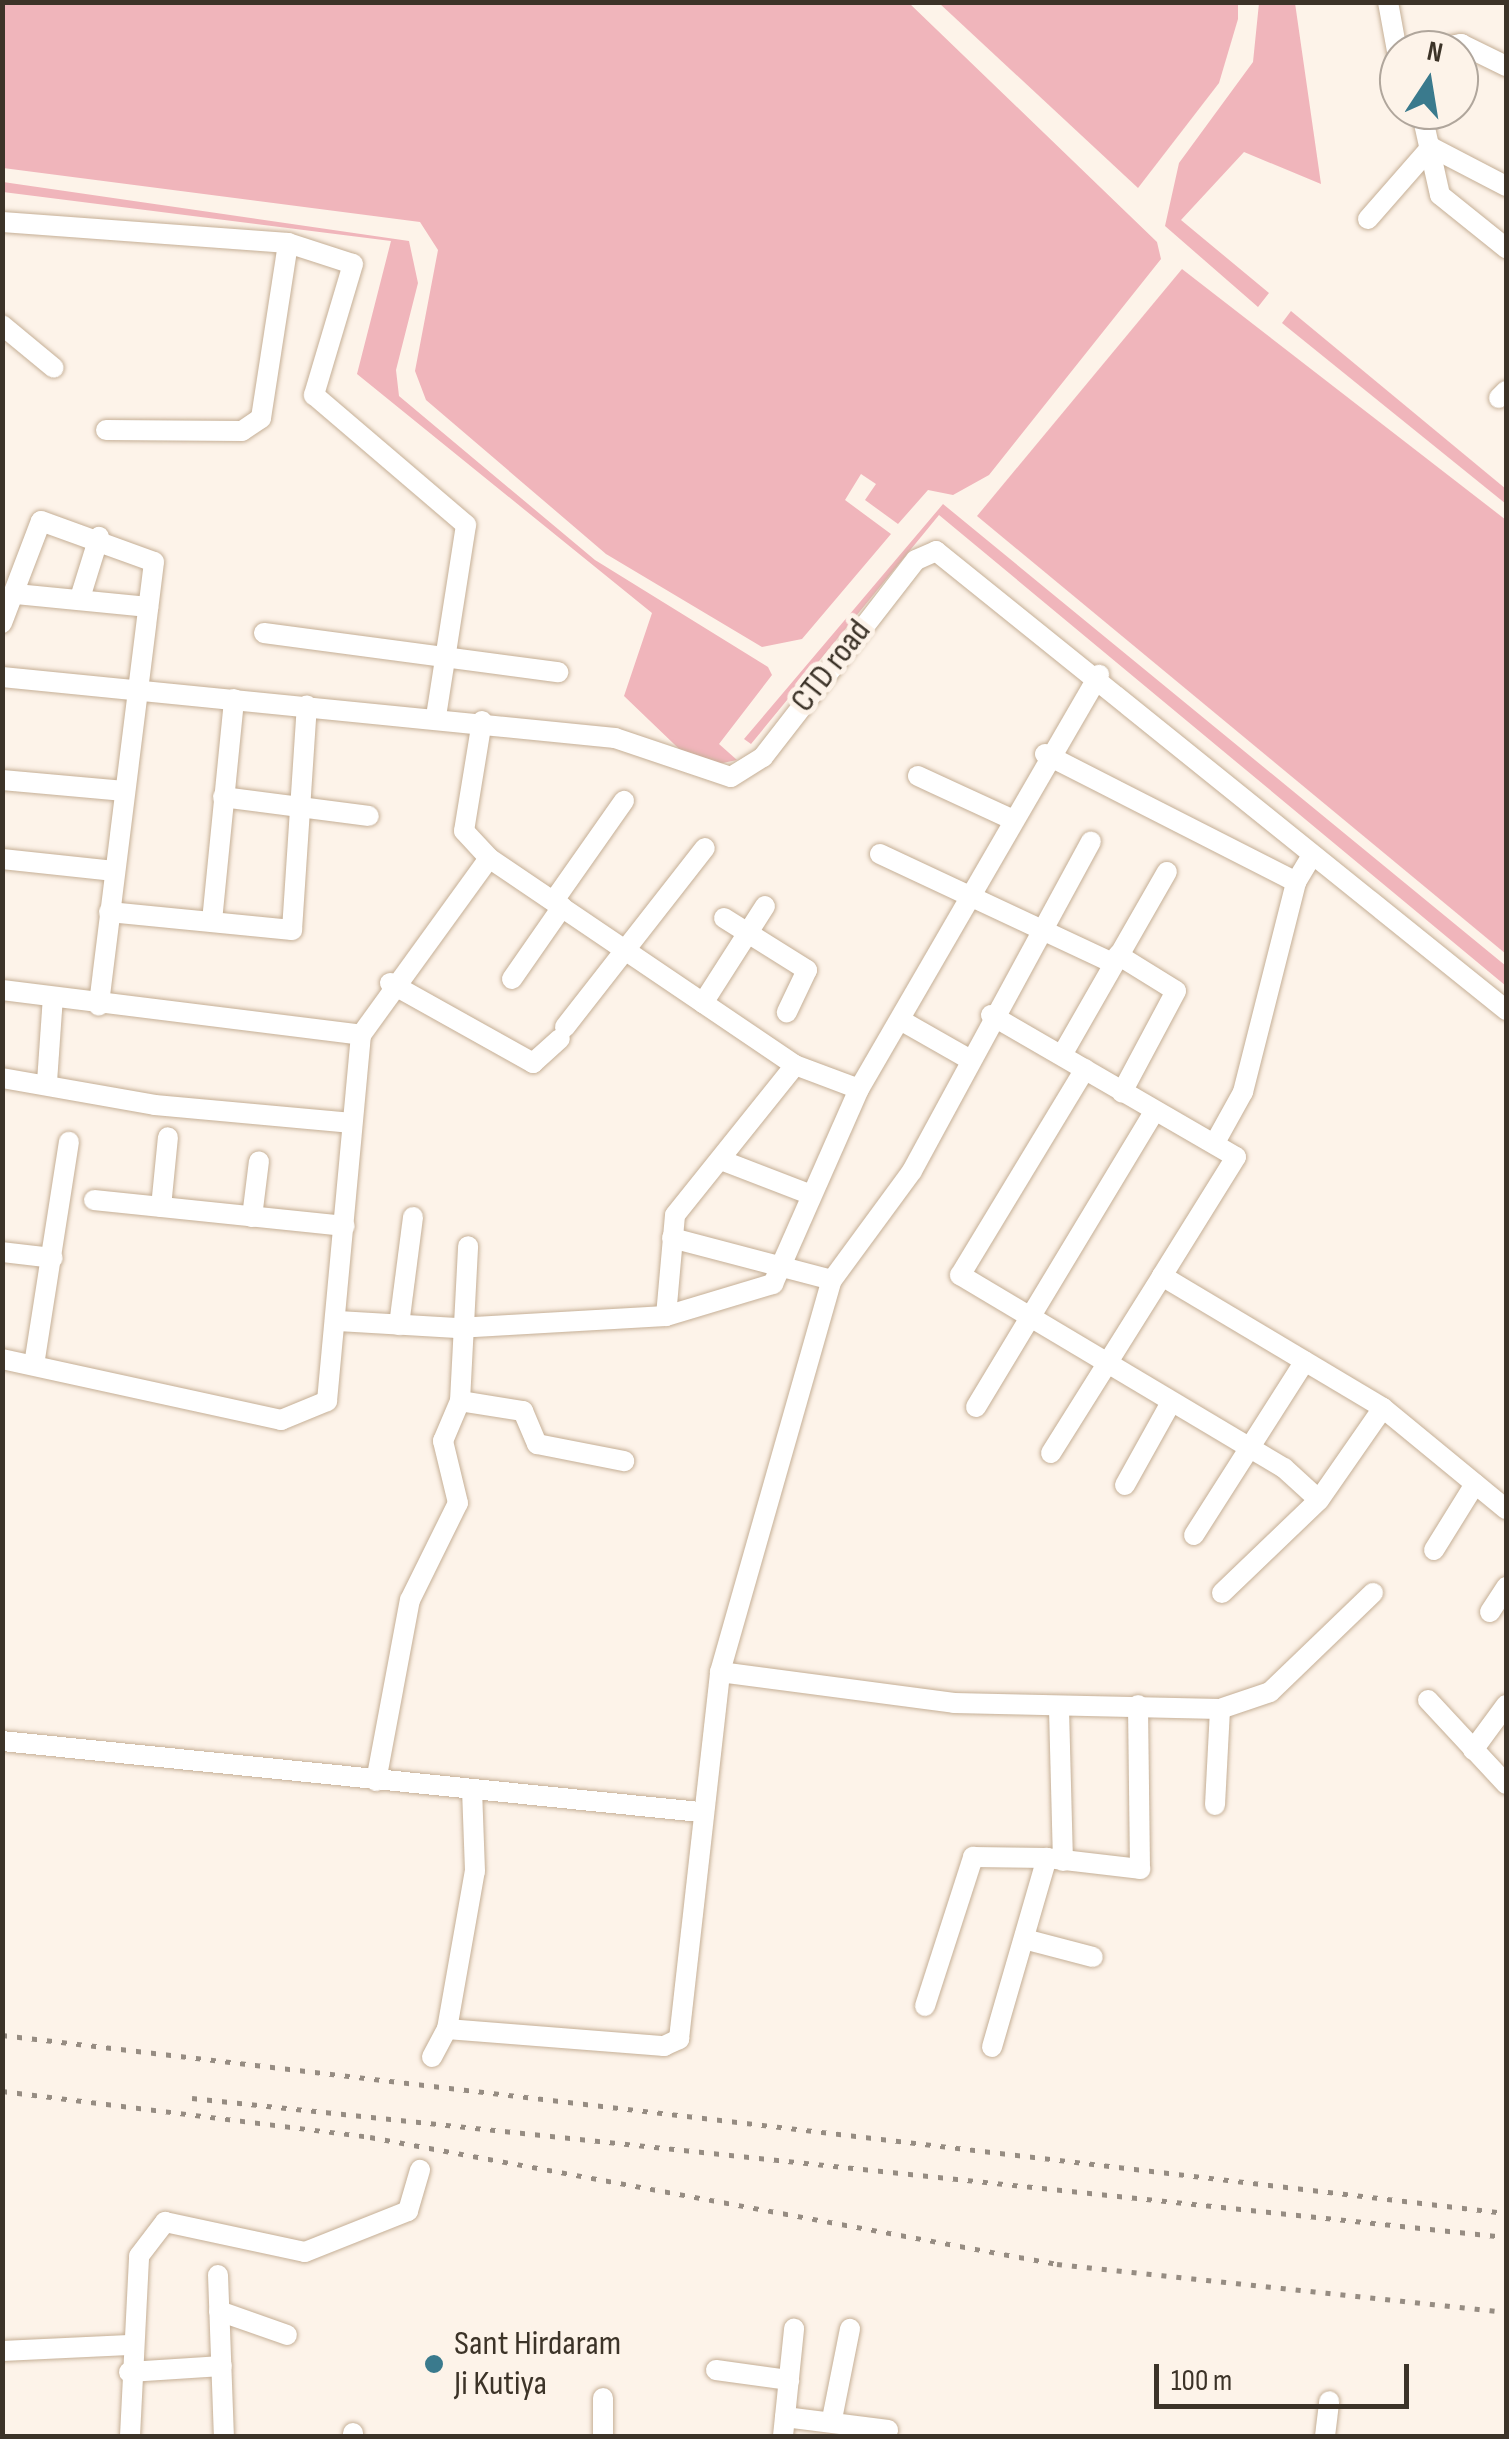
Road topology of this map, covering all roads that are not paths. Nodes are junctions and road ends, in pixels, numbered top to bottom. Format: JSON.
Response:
{"nodes":[{"id":1,"x":1388,"y":2,"type":"edge"},
{"id":2,"x":1393,"y":30,"type":"edge"},
{"id":3,"x":1479,"y":53,"type":"edge"},
{"id":4,"x":1506,"y":66,"type":"edge"},
{"id":5,"x":1427,"y":130,"type":"edge"},
{"id":6,"x":1432,"y":147,"type":"junction"},
{"id":7,"x":1506,"y":186,"type":"edge"},
{"id":8,"x":1368,"y":219,"type":"dead end"},
{"id":9,"x":2,"y":222,"type":"edge"},
{"id":10,"x":288,"y":243,"type":"junction"},
{"id":11,"x":1506,"y":248,"type":"edge"},
{"id":12,"x":2,"y":325,"type":"edge"},
{"id":13,"x":54,"y":368,"type":"dead end"},
{"id":14,"x":106,"y":430,"type":"dead end"},
{"id":15,"x":99,"y":537,"type":"junction"},
{"id":16,"x":16,"y":594,"type":"junction"},
{"id":17,"x":80,"y":598,"type":"junction"},
{"id":18,"x":148,"y":606,"type":"junction"},
{"id":19,"x":2,"y":623,"type":"edge"},
{"id":20,"x":264,"y":634,"type":"dead end"},
{"id":21,"x":442,"y":656,"type":"junction"},
{"id":22,"x":558,"y":672,"type":"dead end"},
{"id":23,"x":1099,"y":675,"type":"junction"},
{"id":24,"x":2,"y":676,"type":"edge"},
{"id":25,"x":138,"y":689,"type":"junction"},
{"id":26,"x":234,"y":699,"type":"junction"},
{"id":27,"x":308,"y":706,"type":"junction"},
{"id":28,"x":436,"y":716,"type":"junction"},
{"id":29,"x":482,"y":720,"type":"junction"},
{"id":30,"x":1046,"y":754,"type":"junction"},
{"id":31,"x":918,"y":776,"type":"dead end"},
{"id":32,"x":2,"y":780,"type":"edge"},
{"id":33,"x":126,"y":791,"type":"junction"},
{"id":34,"x":224,"y":796,"type":"junction"},
{"id":35,"x":624,"y":801,"type":"dead end"},
{"id":36,"x":300,"y":805,"type":"junction"},
{"id":37,"x":369,"y":816,"type":"dead end"},
{"id":38,"x":1009,"y":818,"type":"junction"},
{"id":39,"x":1091,"y":841,"type":"dead end"},
{"id":40,"x":705,"y":848,"type":"dead end"},
{"id":41,"x":880,"y":854,"type":"dead end"},
{"id":42,"x":1312,"y":855,"type":"junction"},
{"id":43,"x":489,"y":858,"type":"junction"},
{"id":44,"x":2,"y":859,"type":"edge"},
{"id":45,"x":114,"y":872,"type":"junction"},
{"id":46,"x":1167,"y":872,"type":"dead end"},
{"id":47,"x":1296,"y":882,"type":"junction"},
{"id":48,"x":971,"y":894,"type":"junction"},
{"id":49,"x":558,"y":903,"type":"junction"},
{"id":50,"x":764,"y":906,"type":"dead end"},
{"id":51,"x":109,"y":912,"type":"junction"},
{"id":52,"x":724,"y":918,"type":"dead end"},
{"id":53,"x":212,"y":922,"type":"junction"},
{"id":54,"x":1040,"y":930,"type":"junction"},
{"id":55,"x":748,"y":932,"type":"junction"},
{"id":56,"x":627,"y":950,"type":"junction"},
{"id":57,"x":1115,"y":959,"type":"junction"},
{"id":58,"x":512,"y":979,"type":"dead end"},
{"id":59,"x":390,"y":983,"type":"junction"},
{"id":60,"x":2,"y":990,"type":"edge"},
{"id":61,"x":53,"y":997,"type":"junction"},
{"id":62,"x":703,"y":1003,"type":"junction"},
{"id":63,"x":98,"y":1006,"type":"junction"},
{"id":64,"x":1506,"y":1010,"type":"edge"},
{"id":65,"x":787,"y":1012,"type":"dead end"},
{"id":66,"x":991,"y":1015,"type":"junction"},
{"id":67,"x":902,"y":1021,"type":"junction"},
{"id":68,"x":361,"y":1034,"type":"junction"},
{"id":69,"x":1062,"y":1055,"type":"junction"},
{"id":70,"x":969,"y":1059,"type":"junction"},
{"id":71,"x":795,"y":1065,"type":"junction"},
{"id":72,"x":1085,"y":1069,"type":"junction"},
{"id":73,"x":2,"y":1078,"type":"edge"},
{"id":74,"x":46,"y":1082,"type":"junction"},
{"id":75,"x":860,"y":1089,"type":"junction"},
{"id":76,"x":1122,"y":1092,"type":"junction"},
{"id":77,"x":1154,"y":1112,"type":"junction"},
{"id":78,"x":352,"y":1123,"type":"junction"},
{"id":79,"x":168,"y":1138,"type":"dead end"},
{"id":80,"x":1217,"y":1139,"type":"junction"},
{"id":81,"x":69,"y":1142,"type":"dead end"},
{"id":82,"x":260,"y":1162,"type":"dead end"},
{"id":83,"x":726,"y":1162,"type":"junction"},
{"id":84,"x":809,"y":1194,"type":"junction"},
{"id":85,"x":94,"y":1200,"type":"dead end"},
{"id":86,"x":161,"y":1207,"type":"junction"},
{"id":87,"x":252,"y":1216,"type":"junction"},
{"id":88,"x":412,"y":1218,"type":"dead end"},
{"id":89,"x":345,"y":1226,"type":"junction"},
{"id":90,"x":672,"y":1238,"type":"junction"},
{"id":91,"x":468,"y":1246,"type":"dead end"},
{"id":92,"x":2,"y":1252,"type":"edge"},
{"id":93,"x":53,"y":1258,"type":"junction"},
{"id":94,"x":782,"y":1270,"type":"junction"},
{"id":95,"x":1162,"y":1276,"type":"junction"},
{"id":96,"x":832,"y":1280,"type":"junction"},
{"id":97,"x":666,"y":1316,"type":"junction"},
{"id":98,"x":338,"y":1321,"type":"junction"},
{"id":99,"x":1028,"y":1321,"type":"junction"},
{"id":100,"x":399,"y":1325,"type":"junction"},
{"id":101,"x":457,"y":1328,"type":"junction"},
{"id":102,"x":2,"y":1359,"type":"edge"},
{"id":103,"x":1304,"y":1361,"type":"junction"},
{"id":104,"x":34,"y":1364,"type":"junction"},
{"id":105,"x":1103,"y":1367,"type":"junction"},
{"id":106,"x":460,"y":1401,"type":"junction"},
{"id":107,"x":1169,"y":1406,"type":"junction"},
{"id":108,"x":976,"y":1407,"type":"dead end"},
{"id":109,"x":1382,"y":1408,"type":"junction"},
{"id":110,"x":1248,"y":1447,"type":"junction"},
{"id":111,"x":1051,"y":1453,"type":"dead end"},
{"id":112,"x":624,"y":1462,"type":"dead end"},
{"id":113,"x":1475,"y":1484,"type":"junction"},
{"id":114,"x":1124,"y":1485,"type":"dead end"},
{"id":115,"x":1319,"y":1500,"type":"junction"},
{"id":116,"x":1506,"y":1509,"type":"edge"},
{"id":117,"x":1194,"y":1535,"type":"dead end"},
{"id":118,"x":1434,"y":1550,"type":"dead end"},
{"id":119,"x":1506,"y":1587,"type":"edge"},
{"id":120,"x":1222,"y":1593,"type":"dead end"},
{"id":121,"x":1373,"y":1593,"type":"dead end"},
{"id":122,"x":1490,"y":1612,"type":"dead end"},
{"id":123,"x":720,"y":1672,"type":"junction"},
{"id":124,"x":1428,"y":1700,"type":"dead end"},
{"id":125,"x":1138,"y":1705,"type":"junction"},
{"id":126,"x":1506,"y":1705,"type":"edge"},
{"id":127,"x":1058,"y":1709,"type":"junction"},
{"id":128,"x":1220,"y":1709,"type":"junction"},
{"id":129,"x":2,"y":1741,"type":"edge"},
{"id":130,"x":1472,"y":1750,"type":"junction"},
{"id":131,"x":376,"y":1781,"type":"junction"},
{"id":132,"x":1506,"y":1784,"type":"edge"},
{"id":133,"x":472,"y":1790,"type":"junction"},
{"id":134,"x":1214,"y":1805,"type":"dead end"},
{"id":135,"x":700,"y":1812,"type":"junction"},
{"id":136,"x":1055,"y":1860,"type":"junction"},
{"id":137,"x":1028,"y":1940,"type":"junction"},
{"id":138,"x":1093,"y":1957,"type":"dead end"},
{"id":139,"x":925,"y":2006,"type":"dead end"},
{"id":140,"x":447,"y":2029,"type":"junction"},
{"id":141,"x":992,"y":2048,"type":"dead end"},
{"id":142,"x":432,"y":2057,"type":"dead end"},
{"id":143,"x":420,"y":2170,"type":"dead end"},
{"id":144,"x":218,"y":2276,"type":"dead end"},
{"id":145,"x":219,"y":2310,"type":"junction"},
{"id":146,"x":794,"y":2329,"type":"dead end"},
{"id":147,"x":850,"y":2329,"type":"dead end"},
{"id":148,"x":286,"y":2335,"type":"dead end"},
{"id":149,"x":129,"y":2345,"type":"junction"},
{"id":150,"x":2,"y":2350,"type":"edge"},
{"id":151,"x":222,"y":2366,"type":"junction"},
{"id":152,"x":716,"y":2370,"type":"dead end"},
{"id":153,"x":129,"y":2372,"type":"junction"},
{"id":154,"x":789,"y":2380,"type":"junction"},
{"id":155,"x":604,"y":2398,"type":"dead end"},
{"id":156,"x":1329,"y":2401,"type":"dead end"},
{"id":157,"x":832,"y":2419,"type":"junction"},
{"id":158,"x":784,"y":2426,"type":"edge"},
{"id":159,"x":888,"y":2430,"type":"dead end"},
{"id":160,"x":130,"y":2436,"type":"edge"},
{"id":161,"x":224,"y":2436,"type":"edge"},
{"id":162,"x":603,"y":2436,"type":"edge"},
{"id":163,"x":1325,"y":2436,"type":"edge"}],
"edges":[{"from":1,"to":2,"type":"street"},
{"from":3,"to":4,"type":"street"},
{"from":5,"to":6,"type":"street"},
{"from":6,"to":7,"type":"street"},
{"from":6,"to":8,"type":"street"},
{"from":6,"to":11,"type":"street"},
{"from":9,"to":10,"type":"street"},
{"from":10,"to":14,"type":"street"},
{"from":10,"to":21,"type":"street"},
{"from":12,"to":13,"type":"street"},
{"from":15,"to":16,"type":"street"},
{"from":15,"to":17,"type":"street"},
{"from":15,"to":18,"type":"street"},
{"from":16,"to":17,"type":"street"},
{"from":16,"to":19,"type":"street"},
{"from":17,"to":18,"type":"street"},
{"from":18,"to":25,"type":"street"},
{"from":20,"to":21,"type":"street"},
{"from":21,"to":22,"type":"street"},
{"from":21,"to":28,"type":"street"},
{"from":23,"to":29,"type":"street","name":"CTD road"},
{"from":23,"to":30,"type":"street"},
{"from":23,"to":42,"type":"street","name":"CTD road"},
{"from":24,"to":25,"type":"street","name":"CTD road"},
{"from":25,"to":26,"type":"street","name":"CTD road"},
{"from":25,"to":33,"type":"street"},
{"from":26,"to":27,"type":"street","name":"CTD road"},
{"from":26,"to":34,"type":"street"},
{"from":27,"to":28,"type":"street","name":"CTD road"},
{"from":27,"to":36,"type":"street"},
{"from":28,"to":29,"type":"street","name":"CTD road"},
{"from":29,"to":43,"type":"street"},
{"from":30,"to":38,"type":"street"},
{"from":30,"to":47,"type":"street"},
{"from":31,"to":38,"type":"street"},
{"from":32,"to":33,"type":"street"},
{"from":33,"to":45,"type":"street"},
{"from":34,"to":36,"type":"street"},
{"from":34,"to":53,"type":"street"},
{"from":35,"to":49,"type":"street"},
{"from":36,"to":37,"type":"street"},
{"from":36,"to":53,"type":"street"},
{"from":38,"to":48,"type":"street"},
{"from":39,"to":54,"type":"street"},
{"from":40,"to":56,"type":"street"},
{"from":41,"to":48,"type":"street"},
{"from":42,"to":47,"type":"street"},
{"from":42,"to":64,"type":"street","name":"CTD road"},
{"from":43,"to":49,"type":"street"},
{"from":43,"to":59,"type":"street"},
{"from":44,"to":45,"type":"street"},
{"from":45,"to":51,"type":"street"},
{"from":46,"to":57,"type":"street"},
{"from":47,"to":80,"type":"street"},
{"from":48,"to":54,"type":"street"},
{"from":48,"to":67,"type":"street"},
{"from":49,"to":56,"type":"street"},
{"from":49,"to":58,"type":"street"},
{"from":50,"to":55,"type":"street"},
{"from":51,"to":53,"type":"street"},
{"from":51,"to":63,"type":"street"},
{"from":52,"to":55,"type":"street"},
{"from":54,"to":57,"type":"street"},
{"from":54,"to":66,"type":"street"},
{"from":55,"to":62,"type":"street"},
{"from":55,"to":65,"type":"street"},
{"from":56,"to":59,"type":"street"},
{"from":56,"to":62,"type":"street"},
{"from":57,"to":69,"type":"street"},
{"from":57,"to":76,"type":"street"},
{"from":59,"to":68,"type":"street"},
{"from":60,"to":61,"type":"street"},
{"from":61,"to":63,"type":"street"},
{"from":61,"to":74,"type":"street"},
{"from":62,"to":71,"type":"street"},
{"from":63,"to":68,"type":"street"},
{"from":66,"to":69,"type":"street"},
{"from":66,"to":70,"type":"street"},
{"from":67,"to":70,"type":"street"},
{"from":67,"to":75,"type":"street"},
{"from":68,"to":78,"type":"street"},
{"from":69,"to":72,"type":"street"},
{"from":70,"to":96,"type":"street"},
{"from":71,"to":75,"type":"street"},
{"from":71,"to":83,"type":"street"},
{"from":72,"to":76,"type":"street"},
{"from":72,"to":99,"type":"street"},
{"from":73,"to":74,"type":"street"},
{"from":74,"to":78,"type":"street"},
{"from":75,"to":84,"type":"street"},
{"from":76,"to":77,"type":"street"},
{"from":77,"to":80,"type":"street"},
{"from":77,"to":99,"type":"street"},
{"from":78,"to":89,"type":"street"},
{"from":79,"to":86,"type":"street"},
{"from":80,"to":95,"type":"street"},
{"from":81,"to":93,"type":"street"},
{"from":82,"to":87,"type":"street"},
{"from":83,"to":84,"type":"street"},
{"from":83,"to":90,"type":"street"},
{"from":84,"to":94,"type":"street"},
{"from":85,"to":86,"type":"street"},
{"from":86,"to":87,"type":"street"},
{"from":87,"to":89,"type":"street"},
{"from":88,"to":100,"type":"street"},
{"from":89,"to":98,"type":"street"},
{"from":90,"to":94,"type":"street"},
{"from":90,"to":97,"type":"street"},
{"from":91,"to":101,"type":"street"},
{"from":92,"to":93,"type":"street"},
{"from":93,"to":104,"type":"street"},
{"from":94,"to":96,"type":"street"},
{"from":94,"to":97,"type":"street"},
{"from":95,"to":103,"type":"street"},
{"from":95,"to":105,"type":"street"},
{"from":96,"to":123,"type":"street"},
{"from":97,"to":101,"type":"street"},
{"from":98,"to":100,"type":"street"},
{"from":98,"to":104,"type":"street"},
{"from":99,"to":105,"type":"street"},
{"from":99,"to":108,"type":"street"},
{"from":100,"to":101,"type":"street"},
{"from":101,"to":106,"type":"street"},
{"from":102,"to":104,"type":"street"},
{"from":103,"to":109,"type":"street"},
{"from":103,"to":110,"type":"street"},
{"from":105,"to":107,"type":"street"},
{"from":105,"to":111,"type":"street"},
{"from":106,"to":112,"type":"street"},
{"from":106,"to":131,"type":"street"},
{"from":107,"to":110,"type":"street"},
{"from":107,"to":114,"type":"street"},
{"from":109,"to":113,"type":"street"},
{"from":109,"to":115,"type":"street"},
{"from":110,"to":115,"type":"street"},
{"from":110,"to":117,"type":"street"},
{"from":113,"to":116,"type":"street"},
{"from":113,"to":118,"type":"street"},
{"from":115,"to":120,"type":"street"},
{"from":119,"to":122,"type":"street"},
{"from":121,"to":128,"type":"street"},
{"from":123,"to":127,"type":"street"},
{"from":123,"to":135,"type":"street"},
{"from":124,"to":130,"type":"street"},
{"from":125,"to":127,"type":"street"},
{"from":125,"to":128,"type":"street"},
{"from":125,"to":136,"type":"street"},
{"from":126,"to":130,"type":"street"},
{"from":127,"to":136,"type":"street"},
{"from":128,"to":134,"type":"street"},
{"from":129,"to":131,"type":"street"},
{"from":130,"to":132,"type":"street"},
{"from":131,"to":133,"type":"street"},
{"from":133,"to":135,"type":"street"},
{"from":133,"to":140,"type":"street"},
{"from":135,"to":140,"type":"street"},
{"from":136,"to":137,"type":"street"},
{"from":136,"to":139,"type":"street"},
{"from":137,"to":138,"type":"street"},
{"from":137,"to":141,"type":"street"},
{"from":140,"to":142,"type":"street"},
{"from":143,"to":149,"type":"street"},
{"from":144,"to":145,"type":"street"},
{"from":145,"to":148,"type":"street"},
{"from":145,"to":151,"type":"street"},
{"from":146,"to":154,"type":"street"},
{"from":147,"to":157,"type":"street"},
{"from":149,"to":150,"type":"street"},
{"from":149,"to":153,"type":"street"},
{"from":151,"to":153,"type":"street"},
{"from":151,"to":161,"type":"street"},
{"from":152,"to":154,"type":"street"},
{"from":153,"to":160,"type":"street"},
{"from":154,"to":158,"type":"street"},
{"from":155,"to":162,"type":"street"},
{"from":156,"to":163,"type":"street"},
{"from":157,"to":158,"type":"street"},
{"from":157,"to":159,"type":"street"}]}
